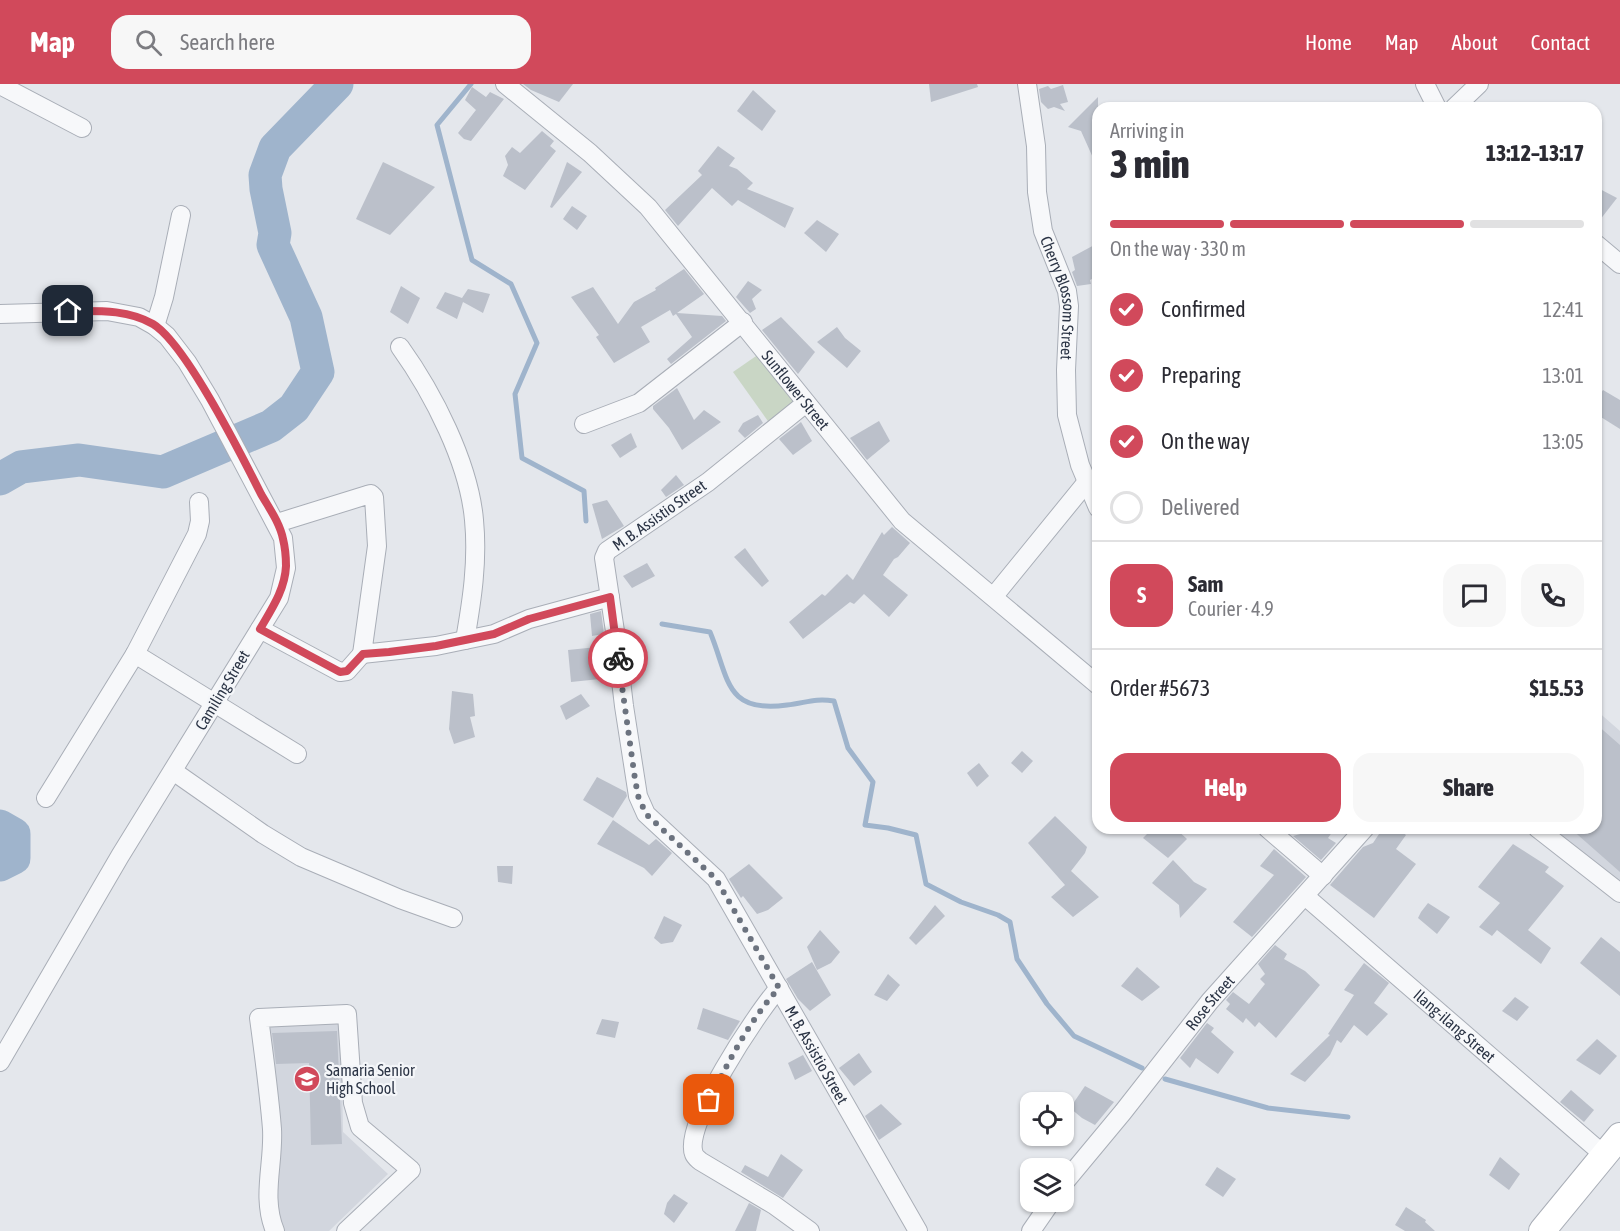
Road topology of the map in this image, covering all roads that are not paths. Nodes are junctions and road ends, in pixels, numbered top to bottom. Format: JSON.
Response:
{"nodes":[{"id":1,"x":505,"y":84,"type":"edge"},
{"id":2,"x":1027,"y":84,"type":"edge"},
{"id":3,"x":1425,"y":84,"type":"edge"},
{"id":4,"x":1479,"y":84,"type":"edge"},
{"id":5,"x":0,"y":85,"type":"edge"},
{"id":6,"x":1434,"y":102,"type":"edge"},
{"id":7,"x":1460,"y":102,"type":"edge"},
{"id":8,"x":82,"y":128,"type":"dead end"},
{"id":9,"x":181,"y":215,"type":"dead end"},
{"id":10,"x":1602,"y":249,"type":"edge"},
{"id":11,"x":1620,"y":264,"type":"edge"},
{"id":12,"x":0,"y":314,"type":"edge"},
{"id":13,"x":743,"y":322,"type":"junction"},
{"id":14,"x":155,"y":326,"type":"junction"},
{"id":15,"x":400,"y":347,"type":"dead end"},
{"id":16,"x":806,"y":403,"type":"junction"},
{"id":17,"x":584,"y":424,"type":"dead end"},
{"id":18,"x":1086,"y":483,"type":"junction"},
{"id":19,"x":1092,"y":496,"type":"edge"},
{"id":20,"x":199,"y":502,"type":"dead end"},
{"id":21,"x":277,"y":523,"type":"junction"},
{"id":22,"x":994,"y":596,"type":"junction"},
{"id":23,"x":610,"y":597,"type":"junction"},
{"id":24,"x":260,"y":629,"type":"junction"},
{"id":25,"x":465,"y":640,"type":"junction"},
{"id":26,"x":135,"y":654,"type":"junction"},
{"id":27,"x":363,"y":654,"type":"junction"},
{"id":28,"x":1092,"y":680,"type":"edge"},
{"id":29,"x":214,"y":703,"type":"junction"},
{"id":30,"x":297,"y":754,"type":"dead end"},
{"id":31,"x":173,"y":771,"type":"junction"},
{"id":32,"x":46,"y":798,"type":"dead end"},
{"id":33,"x":1274,"y":834,"type":"edge"},
{"id":34,"x":1360,"y":834,"type":"edge"},
{"id":35,"x":1545,"y":834,"type":"edge"},
{"id":36,"x":1323,"y":876,"type":"junction"},
{"id":37,"x":1620,"y":892,"type":"edge"},
{"id":38,"x":1305,"y":896,"type":"junction"},
{"id":39,"x":453,"y":918,"type":"dead end"},
{"id":40,"x":779,"y":988,"type":"junction"},
{"id":41,"x":0,"y":1062,"type":"edge"},
{"id":42,"x":1612,"y":1146,"type":"edge"},
{"id":43,"x":1074,"y":1172,"type":"edge"},
{"id":44,"x":1044,"y":1212,"type":"edge"},
{"id":45,"x":275,"y":1231,"type":"edge"},
{"id":46,"x":346,"y":1231,"type":"edge"},
{"id":47,"x":810,"y":1231,"type":"edge"},
{"id":48,"x":918,"y":1231,"type":"edge"},
{"id":49,"x":1031,"y":1231,"type":"edge"},
{"id":50,"x":1542,"y":1231,"type":"edge"}],
"edges":[{"from":1,"to":13,"type":"street","name":"Sunflower Street"},
{"from":2,"to":18,"type":"street","name":"Cherry Blossom Street"},
{"from":3,"to":6,"type":"street"},
{"from":4,"to":7,"type":"street"},
{"from":5,"to":8,"type":"street"},
{"from":9,"to":14,"type":"street"},
{"from":10,"to":11,"type":"street"},
{"from":12,"to":14,"type":"street","name":"Camiling Street"},
{"from":13,"to":16,"type":"street","name":"Sunflower Street"},
{"from":13,"to":17,"type":"street"},
{"from":14,"to":21,"type":"street","name":"Camiling Street"},
{"from":15,"to":25,"type":"street"},
{"from":16,"to":22,"type":"street","name":"Sunflower Street"},
{"from":16,"to":23,"type":"street","name":"M. B. Assistio Street"},
{"from":18,"to":19,"type":"street","name":"Cherry Blossom Street"},
{"from":18,"to":22,"type":"street"},
{"from":20,"to":26,"type":"street"},
{"from":21,"to":24,"type":"street","name":"Camiling Street"},
{"from":21,"to":27,"type":"street"},
{"from":22,"to":28,"type":"street","name":"Sunflower Street"},
{"from":23,"to":25,"type":"street"},
{"from":23,"to":40,"type":"street","name":"M. B. Assistio Street"},
{"from":24,"to":27,"type":"street"},
{"from":24,"to":29,"type":"street","name":"Camiling Street"},
{"from":25,"to":27,"type":"street"},
{"from":26,"to":29,"type":"street"},
{"from":26,"to":32,"type":"street"},
{"from":29,"to":30,"type":"street"},
{"from":29,"to":31,"type":"street","name":"Camiling Street"},
{"from":31,"to":39,"type":"street"},
{"from":31,"to":41,"type":"street","name":"Camiling Street"},
{"from":33,"to":36,"type":"street"},
{"from":34,"to":36,"type":"street","name":"Rose Street"},
{"from":35,"to":37,"type":"street"},
{"from":36,"to":38,"type":"street","name":"Rose Street"},
{"from":38,"to":42,"type":"street","name":"Ilang-ilang Street"},
{"from":38,"to":43,"type":"street","name":"Rose Street"},
{"from":40,"to":47,"type":"street"},
{"from":40,"to":48,"type":"street","name":"M. B. Assistio Street"},
{"from":42,"to":50,"type":"main road"},
{"from":44,"to":49,"type":"street"},
{"from":45,"to":46,"type":"street"}]}
